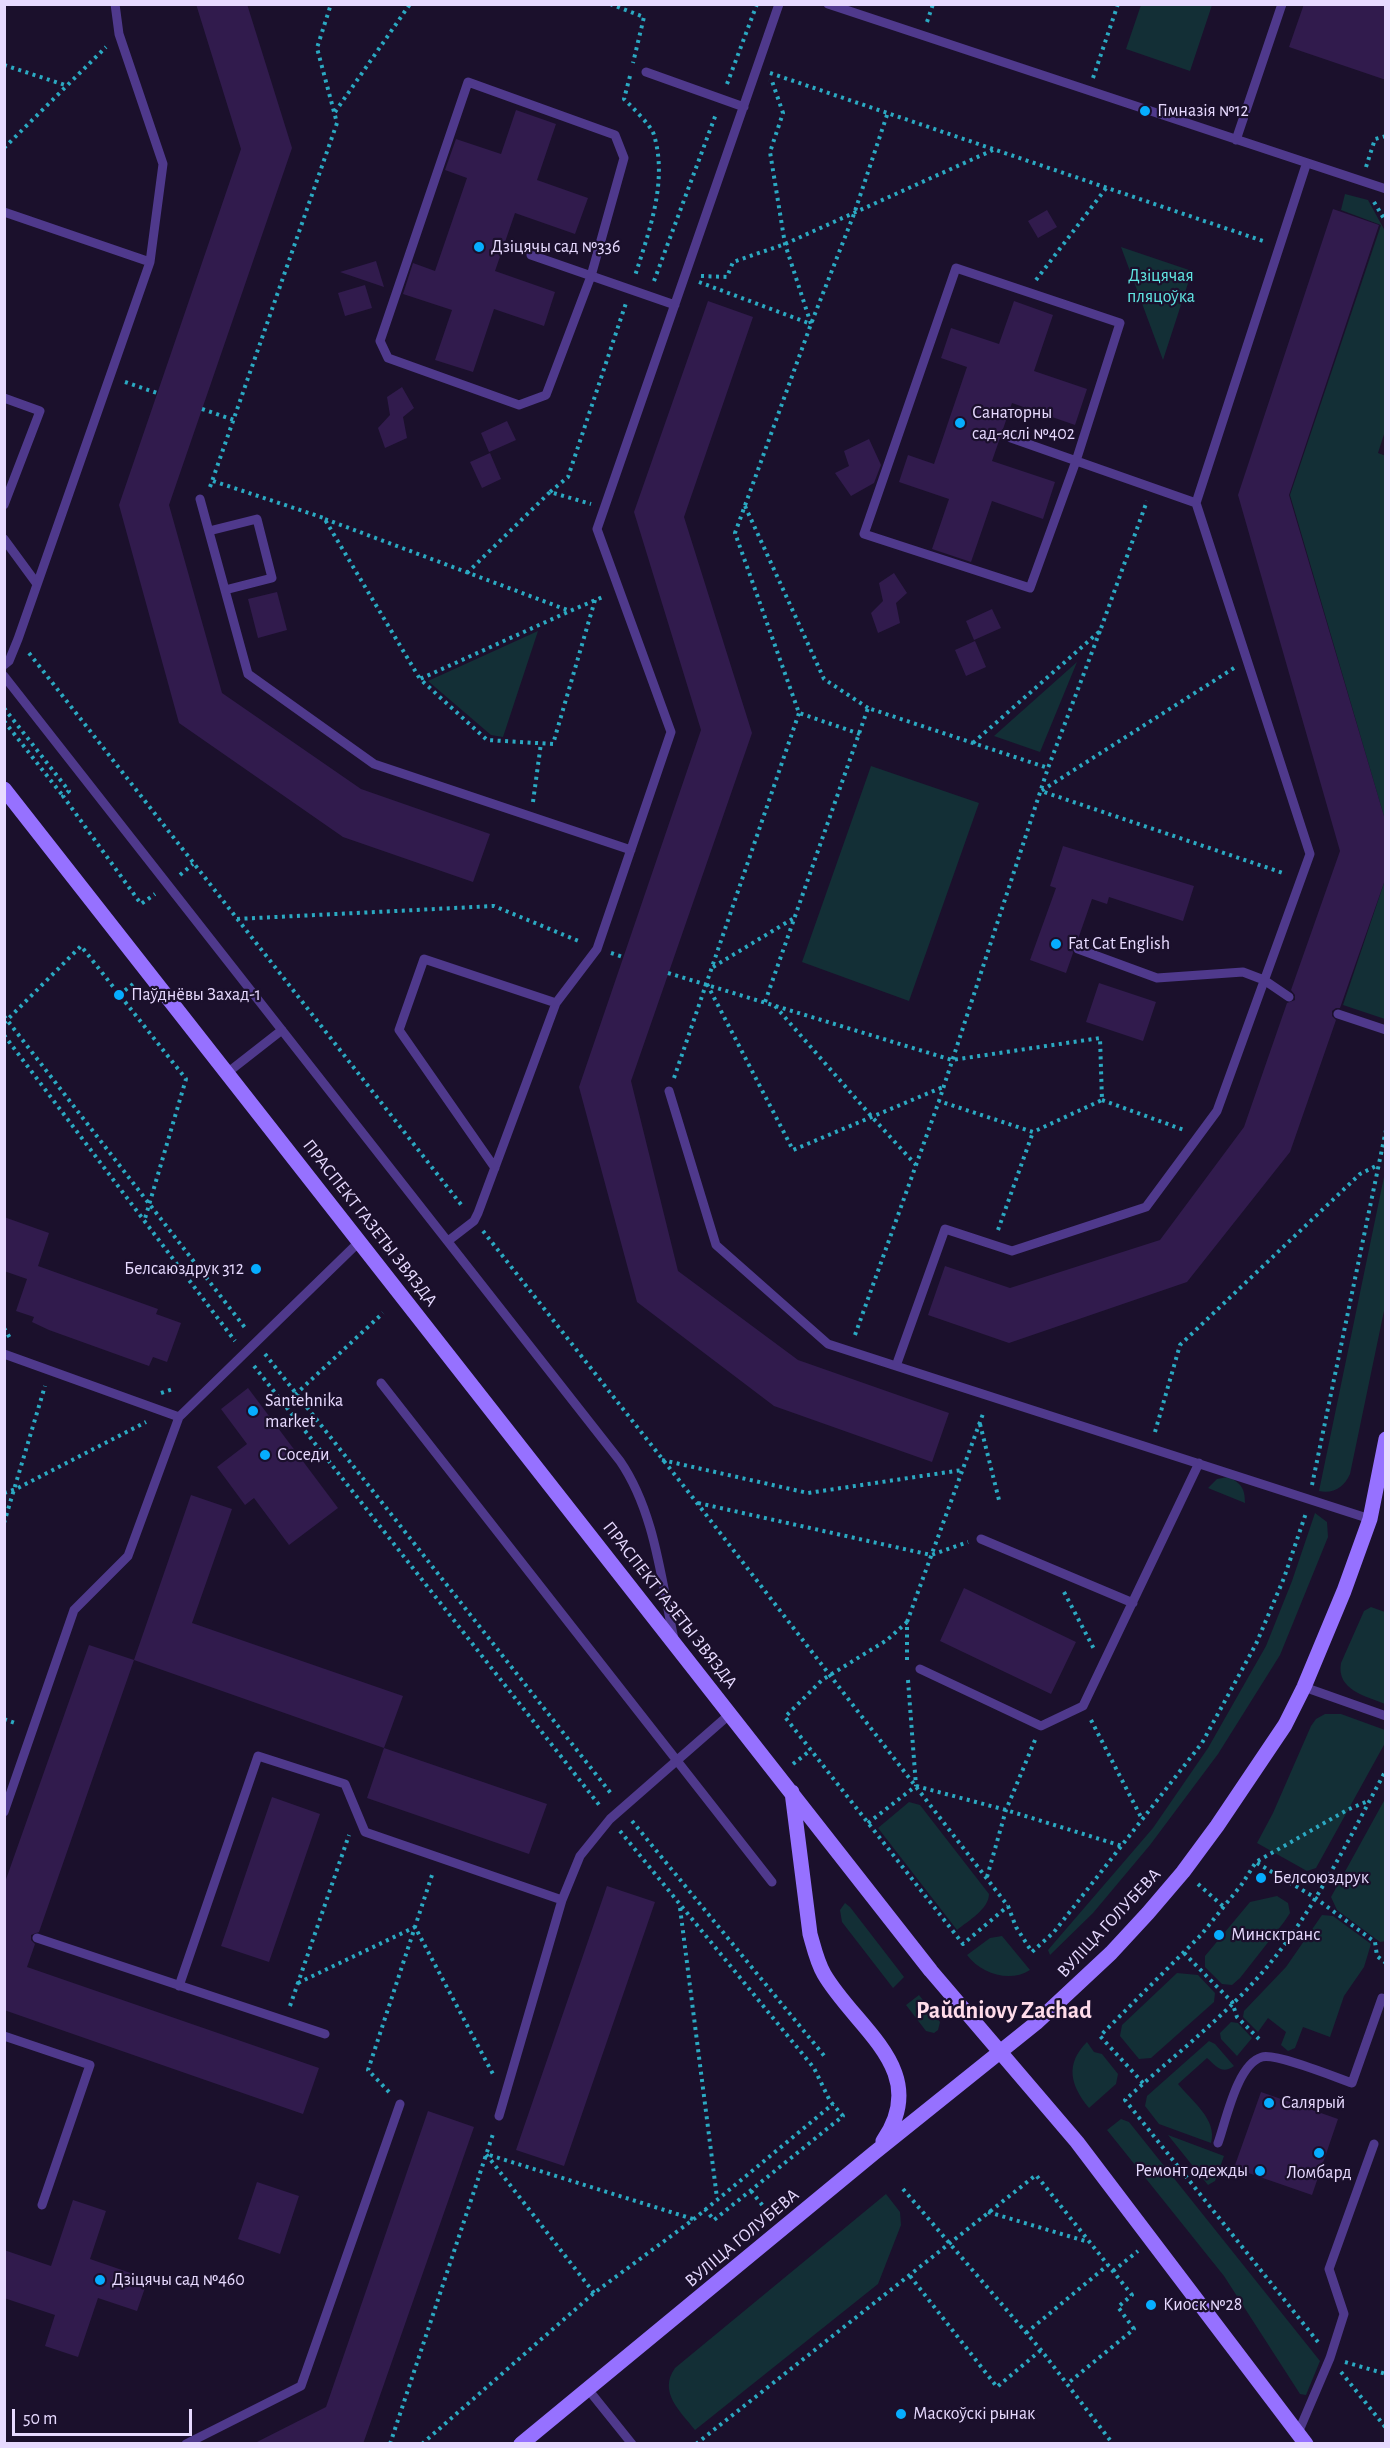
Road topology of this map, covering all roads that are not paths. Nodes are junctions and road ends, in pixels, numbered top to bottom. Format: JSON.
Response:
{"nodes":[{"id":1,"x":115,"y":4,"type":"edge"},
{"id":2,"x":779,"y":4,"type":"edge"},
{"id":3,"x":828,"y":4,"type":"edge"},
{"id":4,"x":1282,"y":4,"type":"edge"},
{"id":5,"x":646,"y":72,"type":"dead end"},
{"id":6,"x":744,"y":107,"type":"junction"},
{"id":7,"x":1236,"y":140,"type":"junction"},
{"id":8,"x":1306,"y":165,"type":"junction"},
{"id":9,"x":1386,"y":189,"type":"edge"},
{"id":10,"x":4,"y":212,"type":"edge"},
{"id":11,"x":531,"y":255,"type":"dead end"},
{"id":12,"x":150,"y":262,"type":"junction"},
{"id":13,"x":591,"y":276,"type":"junction"},
{"id":14,"x":675,"y":305,"type":"junction"},
{"id":15,"x":4,"y":398,"type":"edge"},
{"id":16,"x":1011,"y":438,"type":"dead end"},
{"id":17,"x":1076,"y":461,"type":"junction"},
{"id":18,"x":1196,"y":502,"type":"junction"},
{"id":19,"x":202,"y":504,"type":"road end"},
{"id":20,"x":4,"y":506,"type":"edge"},
{"id":21,"x":209,"y":531,"type":"junction"},
{"id":22,"x":4,"y":539,"type":"edge"},
{"id":23,"x":37,"y":585,"type":"junction"},
{"id":24,"x":225,"y":590,"type":"junction"},
{"id":25,"x":4,"y":665,"type":"edge"},
{"id":26,"x":4,"y":676,"type":"edge"},
{"id":27,"x":5,"y":792,"type":"edge"},
{"id":28,"x":631,"y":850,"type":"junction"},
{"id":29,"x":1078,"y":949,"type":"dead end"},
{"id":30,"x":1264,"y":980,"type":"junction"},
{"id":31,"x":1289,"y":997,"type":"dead end"},
{"id":32,"x":556,"y":1003,"type":"junction"},
{"id":33,"x":1338,"y":1014,"type":"dead end"},
{"id":34,"x":282,"y":1030,"type":"junction"},
{"id":35,"x":1386,"y":1030,"type":"edge"},
{"id":36,"x":227,"y":1072,"type":"junction"},
{"id":37,"x":669,"y":1091,"type":"road end"},
{"id":38,"x":495,"y":1168,"type":"junction"},
{"id":39,"x":360,"y":1241,"type":"junction"},
{"id":40,"x":448,"y":1241,"type":"junction"},
{"id":41,"x":4,"y":1354,"type":"edge"},
{"id":42,"x":896,"y":1366,"type":"junction"},
{"id":43,"x":381,"y":1383,"type":"dead end"},
{"id":44,"x":179,"y":1417,"type":"junction"},
{"id":45,"x":1386,"y":1439,"type":"edge"},
{"id":46,"x":1199,"y":1463,"type":"junction"},
{"id":47,"x":1370,"y":1519,"type":"junction"},
{"id":48,"x":979,"y":1543,"type":"road end"},
{"id":49,"x":1134,"y":1603,"type":"junction"},
{"id":50,"x":675,"y":1643,"type":"junction"},
{"id":51,"x":920,"y":1669,"type":"dead end"},
{"id":52,"x":1304,"y":1687,"type":"junction"},
{"id":53,"x":730,"y":1714,"type":"junction"},
{"id":54,"x":1386,"y":1716,"type":"edge"},
{"id":55,"x":677,"y":1762,"type":"junction"},
{"id":56,"x":792,"y":1792,"type":"junction"},
{"id":57,"x":4,"y":1812,"type":"edge"},
{"id":58,"x":772,"y":1882,"type":"dead end"},
{"id":59,"x":562,"y":1900,"type":"junction"},
{"id":60,"x":37,"y":1938,"type":"dead end"},
{"id":61,"x":179,"y":1986,"type":"junction"},
{"id":62,"x":1386,"y":2000,"type":"edge"},
{"id":63,"x":325,"y":2034,"type":"dead end"},
{"id":64,"x":4,"y":2036,"type":"edge"},
{"id":65,"x":1002,"y":2051,"type":"junction"},
{"id":66,"x":400,"y":2104,"type":"road end"},
{"id":67,"x":499,"y":2116,"type":"road end"},
{"id":68,"x":1218,"y":2143,"type":"dead end"},
{"id":69,"x":1374,"y":2144,"type":"dead end"},
{"id":70,"x":873,"y":2153,"type":"junction"},
{"id":71,"x":42,"y":2205,"type":"dead end"},
{"id":72,"x":587,"y":2388,"type":"junction"},
{"id":73,"x":1302,"y":2438,"type":"edge"},
{"id":74,"x":186,"y":2444,"type":"edge"},
{"id":75,"x":521,"y":2444,"type":"edge"},
{"id":76,"x":632,"y":2444,"type":"edge"}],
"edges":[{"from":1,"to":12,"type":"lane"},
{"from":2,"to":6,"type":"lane"},
{"from":3,"to":7,"type":"lane"},
{"from":4,"to":7,"type":"lane"},
{"from":5,"to":6,"type":"lane"},
{"from":6,"to":14,"type":"lane"},
{"from":7,"to":8,"type":"lane"},
{"from":8,"to":9,"type":"lane"},
{"from":8,"to":18,"type":"lane"},
{"from":10,"to":12,"type":"lane"},
{"from":11,"to":13,"type":"lane"},
{"from":12,"to":23,"type":"lane"},
{"from":13,"to":13,"type":"lane"},
{"from":13,"to":14,"type":"lane"},
{"from":14,"to":28,"type":"lane"},
{"from":15,"to":20,"type":"lane"},
{"from":16,"to":17,"type":"lane"},
{"from":17,"to":17,"type":"lane"},
{"from":17,"to":18,"type":"lane"},
{"from":18,"to":30,"type":"lane"},
{"from":19,"to":21,"type":"lane"},
{"from":21,"to":24,"type":"lane"},
{"from":21,"to":24,"type":"lane"},
{"from":22,"to":23,"type":"lane"},
{"from":23,"to":25,"type":"lane"},
{"from":24,"to":28,"type":"lane"},
{"from":26,"to":34,"type":"lane"},
{"from":27,"to":36,"type":"main road","name":"ПРАСПЕКТ ГАЗЕТЫ ЗВЯЗДА"},
{"from":28,"to":32,"type":"lane"},
{"from":29,"to":30,"type":"lane"},
{"from":30,"to":31,"type":"lane"},
{"from":30,"to":42,"type":"lane"},
{"from":32,"to":38,"type":"lane"},
{"from":32,"to":38,"type":"lane"},
{"from":33,"to":35,"type":"lane"},
{"from":34,"to":36,"type":"lane"},
{"from":34,"to":40,"type":"lane"},
{"from":36,"to":39,"type":"main road","name":"ПРАСПЕКТ ГАЗЕТЫ ЗВЯЗДА"},
{"from":37,"to":42,"type":"lane"},
{"from":38,"to":40,"type":"lane"},
{"from":39,"to":44,"type":"lane"},
{"from":39,"to":50,"type":"main road","name":"ПРАСПЕКТ ГАЗЕТЫ ЗВЯЗДА"},
{"from":40,"to":50,"type":"lane"},
{"from":41,"to":44,"type":"lane"},
{"from":42,"to":46,"type":"lane"},
{"from":43,"to":55,"type":"lane"},
{"from":44,"to":57,"type":"lane"},
{"from":45,"to":47,"type":"main road","name":"ВУЛІЦА ГОЛУБЕВА"},
{"from":46,"to":47,"type":"lane"},
{"from":46,"to":49,"type":"lane"},
{"from":47,"to":52,"type":"main road","name":"ВУЛІЦА ГОЛУБЕВА"},
{"from":48,"to":49,"type":"lane"},
{"from":49,"to":51,"type":"lane"},
{"from":50,"to":53,"type":"main road","name":"ПРАСПЕКТ ГАЗЕТЫ ЗВЯЗДА"},
{"from":52,"to":54,"type":"lane"},
{"from":52,"to":65,"type":"main road","name":"ВУЛІЦА ГОЛУБЕВА"},
{"from":53,"to":55,"type":"lane"},
{"from":53,"to":56,"type":"main road","name":"ПРАСПЕКТ ГАЗЕТЫ ЗВЯЗДА"},
{"from":55,"to":58,"type":"lane"},
{"from":55,"to":59,"type":"lane"},
{"from":56,"to":65,"type":"main road","name":"ПРАСПЕКТ ГАЗЕТЫ ЗВЯЗДА"},
{"from":56,"to":70,"type":"main road"},
{"from":59,"to":61,"type":"lane"},
{"from":59,"to":67,"type":"lane"},
{"from":60,"to":61,"type":"lane"},
{"from":61,"to":63,"type":"lane"},
{"from":62,"to":68,"type":"lane"},
{"from":64,"to":71,"type":"lane"},
{"from":65,"to":70,"type":"main road","name":"ВУЛІЦА ГОЛУБЕВА"},
{"from":65,"to":73,"type":"main road","name":"ПРАСПЕКТ ГАЗЕТЫ ЗВЯЗДА"},
{"from":66,"to":74,"type":"lane"},
{"from":69,"to":73,"type":"lane"},
{"from":70,"to":72,"type":"main road","name":"ВУЛІЦА ГОЛУБЕВА"},
{"from":72,"to":75,"type":"main road","name":"ВУЛІЦА ГОЛУБЕВА"},
{"from":72,"to":76,"type":"lane"}]}
